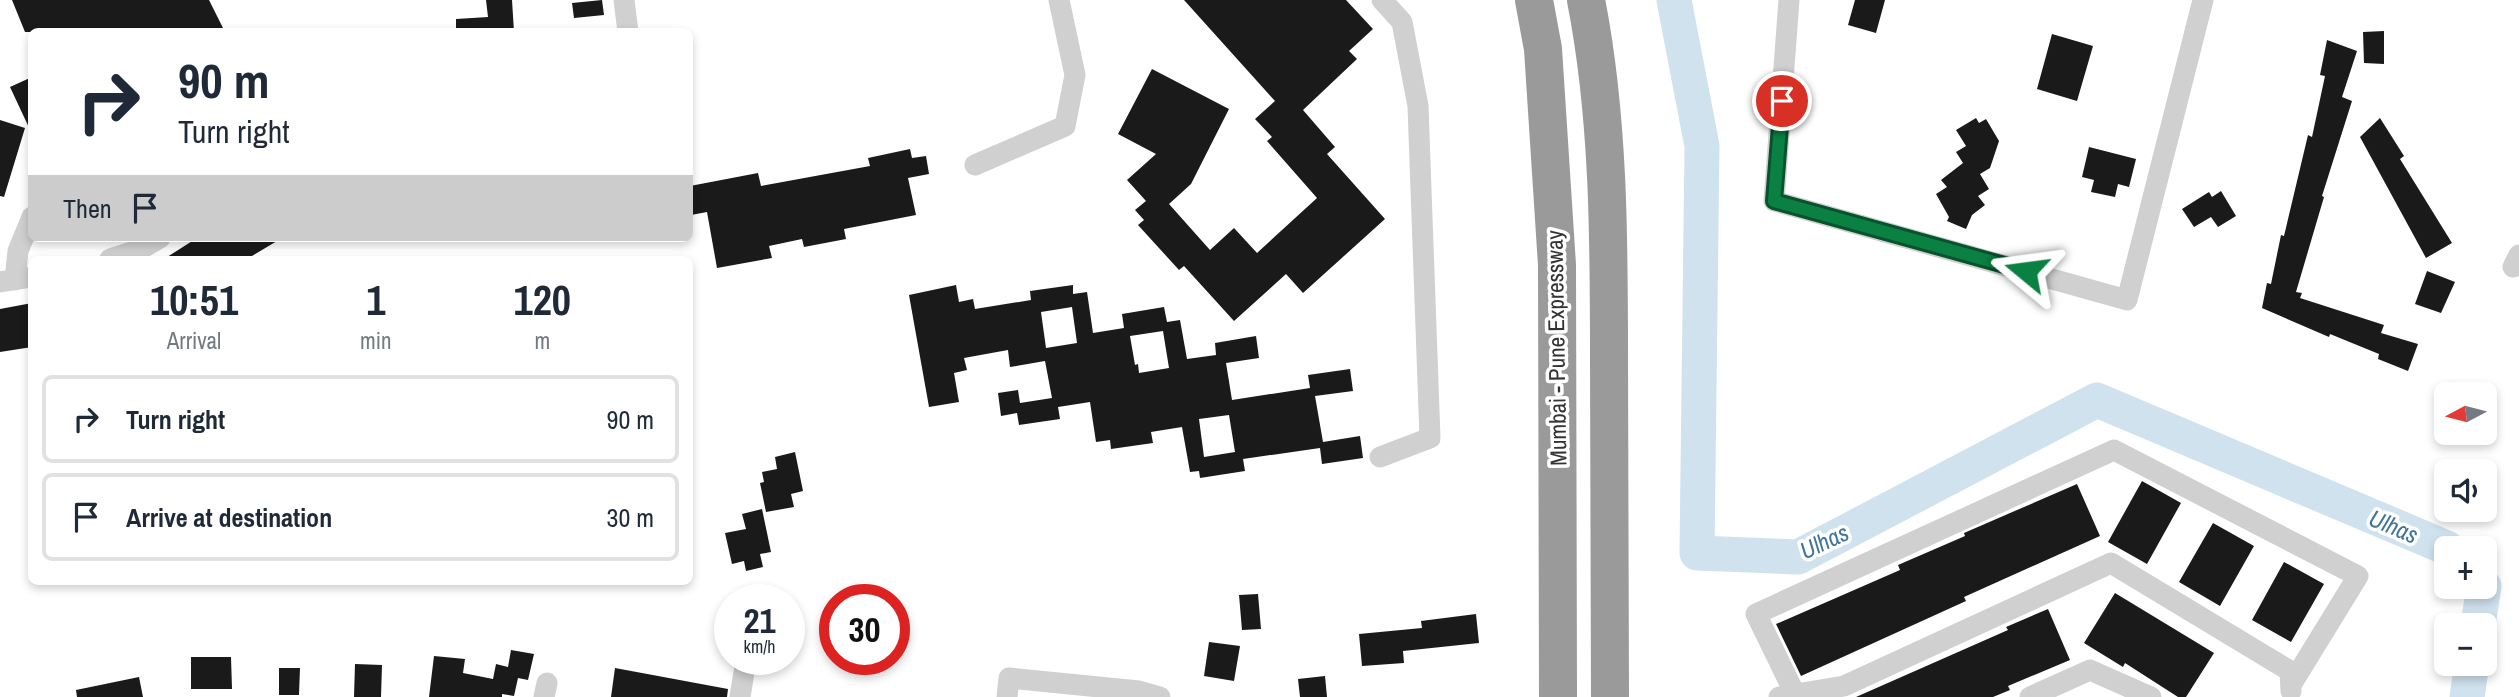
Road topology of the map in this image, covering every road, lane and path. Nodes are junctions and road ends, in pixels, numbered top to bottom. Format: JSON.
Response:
{"nodes":[{"id":1,"x":624,"y":0,"type":"edge"},
{"id":2,"x":1059,"y":0,"type":"edge"},
{"id":3,"x":1382,"y":0,"type":"edge"},
{"id":4,"x":1534,"y":0,"type":"edge"},
{"id":5,"x":1586,"y":0,"type":"edge"},
{"id":6,"x":1789,"y":0,"type":"edge"},
{"id":7,"x":2203,"y":0,"type":"edge"},
{"id":8,"x":628,"y":28,"type":"edge"},
{"id":9,"x":975,"y":165,"type":"dead end"},
{"id":10,"x":28,"y":227,"type":"edge"},
{"id":11,"x":153,"y":242,"type":"edge"},
{"id":12,"x":119,"y":256,"type":"edge"},
{"id":13,"x":16,"y":280,"type":"edge"},
{"id":14,"x":1380,"y":457,"type":"dead end"},
{"id":15,"x":744,"y":675,"type":"edge"},
{"id":16,"x":1844,"y":691,"type":"edge"},
{"id":17,"x":2291,"y":691,"type":"edge"},
{"id":18,"x":1787,"y":696,"type":"edge"},
{"id":19,"x":740,"y":697,"type":"edge"},
{"id":20,"x":1007,"y":697,"type":"edge"},
{"id":21,"x":1160,"y":697,"type":"edge"},
{"id":22,"x":1558,"y":697,"type":"edge"},
{"id":23,"x":1610,"y":697,"type":"edge"},
{"id":24,"x":2030,"y":697,"type":"edge"},
{"id":25,"x":2151,"y":697,"type":"edge"}],
"edges":[{"from":1,"to":8,"type":"street"},
{"from":2,"to":9,"type":"street"},
{"from":3,"to":14,"type":"street"},
{"from":4,"to":22,"type":"highway","name":"Mumbai - Pune Expressway"},
{"from":5,"to":23,"type":"highway"},
{"from":6,"to":7,"type":"street"},
{"from":10,"to":13,"type":"street"},
{"from":11,"to":12,"type":"street"},
{"from":15,"to":19,"type":"street"},
{"from":16,"to":17,"type":"street"},
{"from":16,"to":18,"type":"street"},
{"from":17,"to":18,"type":"street"},
{"from":20,"to":21,"type":"street"},
{"from":24,"to":25,"type":"street"}]}
